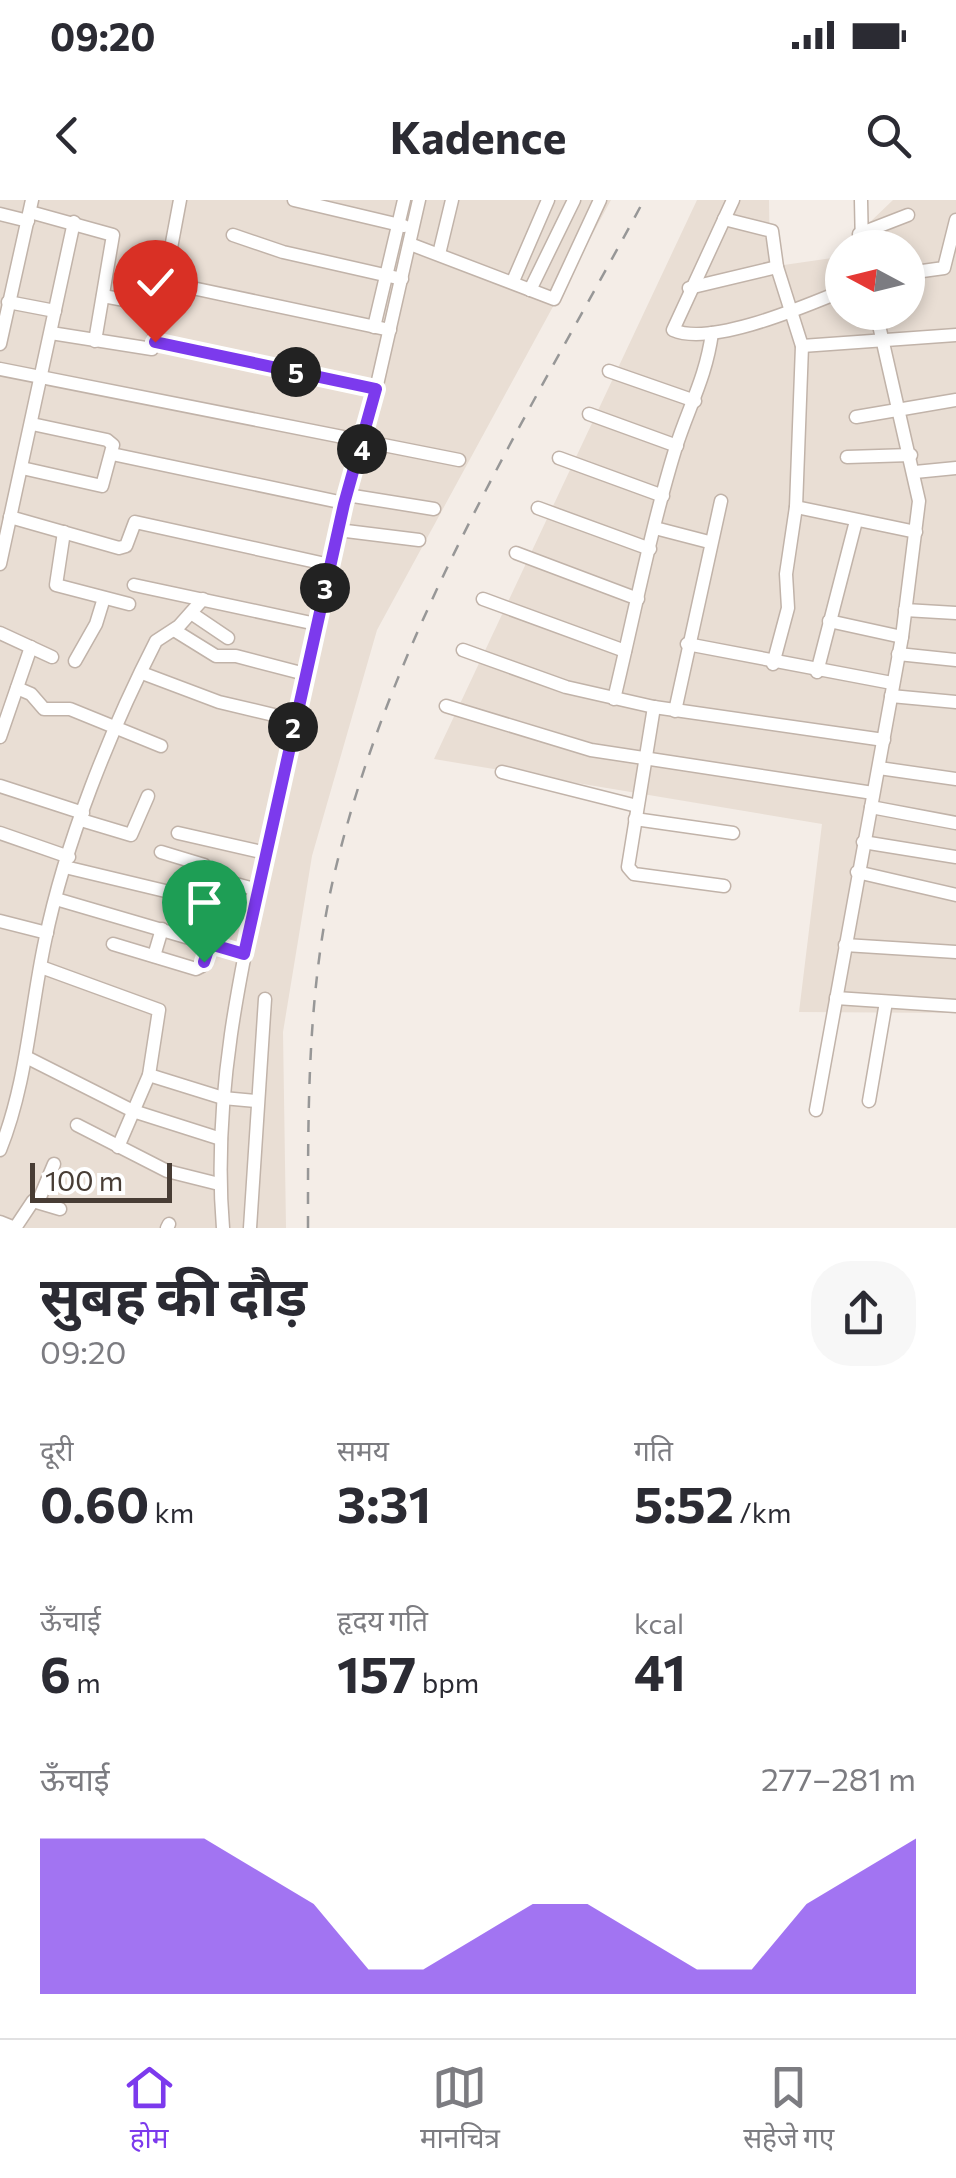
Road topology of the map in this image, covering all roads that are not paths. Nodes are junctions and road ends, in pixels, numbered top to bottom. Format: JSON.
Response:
{"nodes":[{"id":1,"x":180,"y":200,"type":"edge"},
{"id":2,"x":294,"y":200,"type":"edge"},
{"id":3,"x":404,"y":200,"type":"edge"},
{"id":4,"x":419,"y":200,"type":"edge"},
{"id":5,"x":452,"y":200,"type":"edge"},
{"id":6,"x":548,"y":200,"type":"edge"},
{"id":7,"x":577,"y":200,"type":"edge"},
{"id":8,"x":733,"y":200,"type":"edge"},
{"id":9,"x":862,"y":200,"type":"edge"},
{"id":10,"x":598,"y":204,"type":"edge"},
{"id":11,"x":30,"y":211,"type":"edge"},
{"id":12,"x":0,"y":214,"type":"edge"},
{"id":13,"x":908,"y":215,"type":"dead end"},
{"id":14,"x":724,"y":220,"type":"junction"},
{"id":15,"x":956,"y":220,"type":"edge"},
{"id":16,"x":74,"y":222,"type":"junction"},
{"id":17,"x":398,"y":224,"type":"junction"},
{"id":18,"x":414,"y":228,"type":"junction"},
{"id":19,"x":860,"y":230,"type":"edge"},
{"id":20,"x":879,"y":230,"type":"edge"},
{"id":21,"x":233,"y":235,"type":"dead end"},
{"id":22,"x":410,"y":244,"type":"junction"},
{"id":23,"x":438,"y":254,"type":"junction"},
{"id":24,"x":777,"y":267,"type":"junction"},
{"id":25,"x":925,"y":270,"type":"edge"},
{"id":26,"x":7,"y":274,"type":"edge"},
{"id":27,"x":386,"y":276,"type":"junction"},
{"id":28,"x":402,"y":279,"type":"junction"},
{"id":29,"x":513,"y":281,"type":"junction"},
{"id":30,"x":689,"y":288,"type":"junction"},
{"id":31,"x":530,"y":290,"type":"junction"},
{"id":32,"x":104,"y":296,"type":"junction"},
{"id":33,"x":825,"y":298,"type":"edge"},
{"id":34,"x":8,"y":302,"type":"junction"},
{"id":35,"x":161,"y":307,"type":"junction"},
{"id":36,"x":54,"y":311,"type":"junction"},
{"id":37,"x":790,"y":312,"type":"junction"},
{"id":38,"x":374,"y":327,"type":"junction"},
{"id":39,"x":390,"y":330,"type":"junction"},
{"id":40,"x":879,"y":330,"type":"edge"},
{"id":41,"x":50,"y":332,"type":"junction"},
{"id":42,"x":712,"y":332,"type":"junction"},
{"id":43,"x":956,"y":335,"type":"edge"},
{"id":44,"x":881,"y":339,"type":"junction"},
{"id":45,"x":95,"y":340,"type":"junction"},
{"id":46,"x":155,"y":342,"type":"junction"},
{"id":47,"x":0,"y":344,"type":"edge"},
{"id":48,"x":802,"y":346,"type":"junction"},
{"id":49,"x":0,"y":368,"type":"edge"},
{"id":50,"x":609,"y":371,"type":"dead end"},
{"id":51,"x":42,"y":378,"type":"junction"},
{"id":52,"x":376,"y":389,"type":"junction"},
{"id":53,"x":956,"y":400,"type":"edge"},
{"id":54,"x":695,"y":401,"type":"junction"},
{"id":55,"x":901,"y":412,"type":"junction"},
{"id":56,"x":589,"y":414,"type":"dead end"},
{"id":57,"x":856,"y":417,"type":"dead end"},
{"id":58,"x":32,"y":424,"type":"junction"},
{"id":59,"x":364,"y":442,"type":"junction"},
{"id":60,"x":676,"y":446,"type":"junction"},
{"id":61,"x":112,"y":454,"type":"junction"},
{"id":62,"x":911,"y":456,"type":"junction"},
{"id":63,"x":847,"y":457,"type":"dead end"},
{"id":64,"x":559,"y":458,"type":"dead end"},
{"id":65,"x":458,"y":460,"type":"dead end"},
{"id":66,"x":22,"y":468,"type":"junction"},
{"id":67,"x":956,"y":468,"type":"edge"},
{"id":68,"x":915,"y":472,"type":"junction"},
{"id":69,"x":662,"y":496,"type":"junction"},
{"id":70,"x":346,"y":499,"type":"junction"},
{"id":71,"x":721,"y":501,"type":"dead end"},
{"id":72,"x":434,"y":508,"type":"dead end"},
{"id":73,"x":538,"y":508,"type":"dead end"},
{"id":74,"x":796,"y":508,"type":"junction"},
{"id":75,"x":7,"y":510,"type":"edge"},
{"id":76,"x":856,"y":521,"type":"junction"},
{"id":77,"x":656,"y":528,"type":"junction"},
{"id":78,"x":338,"y":530,"type":"junction"},
{"id":79,"x":64,"y":532,"type":"junction"},
{"id":80,"x":916,"y":532,"type":"junction"},
{"id":81,"x":420,"y":540,"type":"dead end"},
{"id":82,"x":710,"y":542,"type":"junction"},
{"id":83,"x":650,"y":549,"type":"junction"},
{"id":84,"x":516,"y":553,"type":"dead end"},
{"id":85,"x":0,"y":564,"type":"edge"},
{"id":86,"x":330,"y":565,"type":"junction"},
{"id":87,"x":134,"y":585,"type":"dead end"},
{"id":88,"x":104,"y":598,"type":"junction"},
{"id":89,"x":483,"y":598,"type":"dead end"},
{"id":90,"x":203,"y":599,"type":"junction"},
{"id":91,"x":638,"y":599,"type":"junction"},
{"id":92,"x":128,"y":604,"type":"dead end"},
{"id":93,"x":905,"y":610,"type":"junction"},
{"id":94,"x":956,"y":613,"type":"edge"},
{"id":95,"x":191,"y":614,"type":"junction"},
{"id":96,"x":829,"y":621,"type":"junction"},
{"id":97,"x":316,"y":624,"type":"junction"},
{"id":98,"x":174,"y":630,"type":"junction"},
{"id":99,"x":0,"y":633,"type":"edge"},
{"id":100,"x":902,"y":637,"type":"junction"},
{"id":101,"x":228,"y":638,"type":"dead end"},
{"id":102,"x":686,"y":644,"type":"junction"},
{"id":103,"x":30,"y":647,"type":"junction"},
{"id":104,"x":463,"y":650,"type":"dead end"},
{"id":105,"x":626,"y":651,"type":"junction"},
{"id":106,"x":898,"y":654,"type":"junction"},
{"id":107,"x":52,"y":657,"type":"dead end"},
{"id":108,"x":75,"y":660,"type":"dead end"},
{"id":109,"x":956,"y":660,"type":"edge"},
{"id":110,"x":773,"y":664,"type":"junction"},
{"id":111,"x":817,"y":672,"type":"junction"},
{"id":112,"x":142,"y":673,"type":"junction"},
{"id":113,"x":305,"y":674,"type":"junction"},
{"id":114,"x":17,"y":688,"type":"junction"},
{"id":115,"x":891,"y":689,"type":"junction"},
{"id":116,"x":614,"y":699,"type":"junction"},
{"id":117,"x":956,"y":702,"type":"edge"},
{"id":118,"x":446,"y":706,"type":"dead end"},
{"id":119,"x":654,"y":707,"type":"junction"},
{"id":120,"x":675,"y":711,"type":"junction"},
{"id":121,"x":295,"y":720,"type":"junction"},
{"id":122,"x":118,"y":729,"type":"junction"},
{"id":123,"x":0,"y":738,"type":"edge"},
{"id":124,"x":884,"y":740,"type":"junction"},
{"id":125,"x":161,"y":746,"type":"dead end"},
{"id":126,"x":646,"y":760,"type":"junction"},
{"id":127,"x":879,"y":768,"type":"junction"},
{"id":128,"x":502,"y":772,"type":"dead end"},
{"id":129,"x":956,"y":779,"type":"edge"},
{"id":130,"x":0,"y":786,"type":"edge"},
{"id":131,"x":148,"y":796,"type":"dead end"},
{"id":132,"x":872,"y":800,"type":"junction"},
{"id":133,"x":636,"y":812,"type":"junction"},
{"id":134,"x":82,"y":817,"type":"junction"},
{"id":135,"x":956,"y":823,"type":"edge"},
{"id":136,"x":0,"y":833,"type":"edge"},
{"id":137,"x":178,"y":833,"type":"dead end"},
{"id":138,"x":733,"y":833,"type":"dead end"},
{"id":139,"x":863,"y":842,"type":"junction"},
{"id":140,"x":161,"y":852,"type":"dead end"},
{"id":141,"x":266,"y":853,"type":"junction"},
{"id":142,"x":956,"y":857,"type":"edge"},
{"id":143,"x":67,"y":862,"type":"junction"},
{"id":144,"x":857,"y":872,"type":"junction"},
{"id":145,"x":956,"y":877,"type":"edge"},
{"id":146,"x":724,"y":886,"type":"dead end"},
{"id":147,"x":258,"y":890,"type":"junction"},
{"id":148,"x":955,"y":894,"type":"edge"},
{"id":149,"x":56,"y":898,"type":"junction"},
{"id":150,"x":253,"y":912,"type":"junction"},
{"id":151,"x":0,"y":921,"type":"edge"},
{"id":152,"x":162,"y":929,"type":"junction"},
{"id":153,"x":47,"y":933,"type":"junction"},
{"id":154,"x":114,"y":944,"type":"dead end"},
{"id":155,"x":210,"y":944,"type":"junction"},
{"id":156,"x":845,"y":945,"type":"junction"},
{"id":157,"x":956,"y":952,"type":"edge"},
{"id":158,"x":244,"y":954,"type":"junction"},
{"id":159,"x":154,"y":956,"type":"junction"},
{"id":160,"x":40,"y":966,"type":"junction"},
{"id":161,"x":265,"y":998,"type":"dead end"},
{"id":162,"x":836,"y":998,"type":"junction"},
{"id":163,"x":886,"y":1002,"type":"junction"},
{"id":164,"x":956,"y":1006,"type":"edge"},
{"id":165,"x":26,"y":1057,"type":"junction"},
{"id":166,"x":149,"y":1075,"type":"junction"},
{"id":167,"x":224,"y":1098,"type":"junction"},
{"id":168,"x":256,"y":1101,"type":"junction"},
{"id":169,"x":869,"y":1101,"type":"dead end"},
{"id":170,"x":816,"y":1110,"type":"dead end"},
{"id":171,"x":133,"y":1111,"type":"junction"},
{"id":172,"x":78,"y":1126,"type":"dead end"},
{"id":173,"x":2,"y":1136,"type":"edge"},
{"id":174,"x":221,"y":1139,"type":"junction"},
{"id":175,"x":118,"y":1147,"type":"junction"},
{"id":176,"x":0,"y":1150,"type":"edge"},
{"id":177,"x":54,"y":1164,"type":"dead end"},
{"id":178,"x":219,"y":1184,"type":"junction"},
{"id":179,"x":38,"y":1202,"type":"junction"},
{"id":180,"x":60,"y":1208,"type":"dead end"},
{"id":181,"x":5,"y":1225,"type":"edge"},
{"id":182,"x":223,"y":1228,"type":"edge"},
{"id":183,"x":250,"y":1228,"type":"edge"}],
"edges":[{"from":1,"to":35,"type":"street"},
{"from":2,"to":17,"type":"street"},
{"from":3,"to":17,"type":"street"},
{"from":4,"to":18,"type":"street"},
{"from":5,"to":23,"type":"street"},
{"from":6,"to":29,"type":"street"},
{"from":7,"to":10,"type":"street"},
{"from":7,"to":31,"type":"street"},
{"from":8,"to":14,"type":"street"},
{"from":9,"to":19,"type":"street"},
{"from":10,"to":31,"type":"street"},
{"from":11,"to":12,"type":"street"},
{"from":11,"to":16,"type":"street"},
{"from":11,"to":26,"type":"street"},
{"from":13,"to":20,"type":"street"},
{"from":14,"to":24,"type":"street"},
{"from":14,"to":30,"type":"street"},
{"from":15,"to":25,"type":"street"},
{"from":16,"to":32,"type":"street"},
{"from":16,"to":36,"type":"street"},
{"from":17,"to":18,"type":"street"},
{"from":17,"to":27,"type":"street"},
{"from":18,"to":22,"type":"street"},
{"from":21,"to":27,"type":"street"},
{"from":22,"to":23,"type":"street"},
{"from":22,"to":28,"type":"street"},
{"from":23,"to":29,"type":"street"},
{"from":24,"to":30,"type":"street"},
{"from":24,"to":37,"type":"street"},
{"from":26,"to":34,"type":"street"},
{"from":27,"to":28,"type":"street"},
{"from":27,"to":38,"type":"street"},
{"from":28,"to":39,"type":"street"},
{"from":29,"to":31,"type":"street"},
{"from":30,"to":42,"type":"street"},
{"from":32,"to":35,"type":"street"},
{"from":32,"to":45,"type":"street"},
{"from":33,"to":37,"type":"street"},
{"from":34,"to":36,"type":"street"},
{"from":34,"to":47,"type":"street"},
{"from":35,"to":38,"type":"street"},
{"from":35,"to":46,"type":"street"},
{"from":36,"to":41,"type":"street"},
{"from":37,"to":42,"type":"street"},
{"from":37,"to":48,"type":"street"},
{"from":38,"to":39,"type":"street"},
{"from":39,"to":52,"type":"street"},
{"from":40,"to":44,"type":"street"},
{"from":41,"to":45,"type":"street"},
{"from":41,"to":51,"type":"street"},
{"from":42,"to":54,"type":"street"},
{"from":43,"to":44,"type":"street"},
{"from":44,"to":48,"type":"street"},
{"from":44,"to":55,"type":"street"},
{"from":45,"to":46,"type":"street"},
{"from":46,"to":52,"type":"street"},
{"from":48,"to":74,"type":"street"},
{"from":49,"to":51,"type":"street"},
{"from":50,"to":54,"type":"street"},
{"from":51,"to":58,"type":"street"},
{"from":51,"to":59,"type":"street"},
{"from":52,"to":59,"type":"street"},
{"from":53,"to":55,"type":"street"},
{"from":54,"to":60,"type":"street"},
{"from":55,"to":57,"type":"street"},
{"from":55,"to":62,"type":"street"},
{"from":56,"to":60,"type":"street"},
{"from":58,"to":61,"type":"street"},
{"from":58,"to":66,"type":"street"},
{"from":59,"to":65,"type":"street"},
{"from":59,"to":70,"type":"street"},
{"from":60,"to":69,"type":"street"},
{"from":61,"to":66,"type":"street"},
{"from":61,"to":70,"type":"street"},
{"from":62,"to":63,"type":"street"},
{"from":62,"to":68,"type":"street"},
{"from":64,"to":69,"type":"street"},
{"from":66,"to":75,"type":"street"},
{"from":67,"to":68,"type":"street"},
{"from":68,"to":80,"type":"street"},
{"from":69,"to":77,"type":"street"},
{"from":70,"to":72,"type":"street"},
{"from":70,"to":78,"type":"street"},
{"from":71,"to":82,"type":"street"},
{"from":73,"to":83,"type":"street"},
{"from":74,"to":76,"type":"street"},
{"from":74,"to":110,"type":"street"},
{"from":75,"to":79,"type":"street"},
{"from":75,"to":85,"type":"street"},
{"from":76,"to":80,"type":"street"},
{"from":76,"to":96,"type":"street"},
{"from":77,"to":82,"type":"street"},
{"from":77,"to":83,"type":"street"},
{"from":78,"to":81,"type":"street"},
{"from":78,"to":86,"type":"street"},
{"from":79,"to":86,"type":"street"},
{"from":79,"to":88,"type":"street"},
{"from":80,"to":93,"type":"street"},
{"from":82,"to":102,"type":"street"},
{"from":83,"to":91,"type":"street"},
{"from":84,"to":91,"type":"street"},
{"from":86,"to":97,"type":"street"},
{"from":87,"to":90,"type":"street"},
{"from":88,"to":92,"type":"street"},
{"from":88,"to":108,"type":"street"},
{"from":89,"to":105,"type":"street"},
{"from":90,"to":95,"type":"street"},
{"from":90,"to":97,"type":"street"},
{"from":91,"to":105,"type":"street"},
{"from":93,"to":94,"type":"street"},
{"from":93,"to":100,"type":"street"},
{"from":95,"to":98,"type":"street"},
{"from":95,"to":101,"type":"street"},
{"from":96,"to":100,"type":"street"},
{"from":96,"to":111,"type":"street"},
{"from":97,"to":113,"type":"street"},
{"from":98,"to":112,"type":"street"},
{"from":98,"to":113,"type":"street"},
{"from":99,"to":103,"type":"street"},
{"from":100,"to":106,"type":"street"},
{"from":102,"to":110,"type":"street"},
{"from":102,"to":120,"type":"street"},
{"from":103,"to":107,"type":"street"},
{"from":103,"to":114,"type":"street"},
{"from":104,"to":116,"type":"street"},
{"from":105,"to":116,"type":"street"},
{"from":106,"to":109,"type":"street"},
{"from":106,"to":115,"type":"street"},
{"from":110,"to":111,"type":"street"},
{"from":111,"to":115,"type":"street"},
{"from":112,"to":121,"type":"street"},
{"from":112,"to":122,"type":"street"},
{"from":113,"to":121,"type":"street"},
{"from":114,"to":122,"type":"street"},
{"from":114,"to":123,"type":"street"},
{"from":115,"to":117,"type":"street"},
{"from":115,"to":124,"type":"street"},
{"from":116,"to":119,"type":"street"},
{"from":118,"to":126,"type":"street"},
{"from":119,"to":120,"type":"street"},
{"from":119,"to":126,"type":"street"},
{"from":120,"to":124,"type":"street"},
{"from":121,"to":141,"type":"street"},
{"from":122,"to":125,"type":"street"},
{"from":122,"to":134,"type":"street"},
{"from":124,"to":127,"type":"street"},
{"from":126,"to":132,"type":"street"},
{"from":126,"to":133,"type":"street"},
{"from":127,"to":129,"type":"street"},
{"from":127,"to":132,"type":"street"},
{"from":128,"to":133,"type":"street"},
{"from":130,"to":134,"type":"street"},
{"from":131,"to":134,"type":"street"},
{"from":132,"to":135,"type":"street"},
{"from":132,"to":139,"type":"street"},
{"from":133,"to":138,"type":"street"},
{"from":133,"to":146,"type":"street"},
{"from":134,"to":143,"type":"street"},
{"from":136,"to":143,"type":"street"},
{"from":137,"to":141,"type":"street"},
{"from":139,"to":142,"type":"street"},
{"from":139,"to":144,"type":"street"},
{"from":140,"to":147,"type":"street"},
{"from":141,"to":147,"type":"street"},
{"from":143,"to":149,"type":"street"},
{"from":143,"to":150,"type":"street"},
{"from":144,"to":148,"type":"street"},
{"from":144,"to":156,"type":"street"},
{"from":145,"to":148,"type":"street"},
{"from":147,"to":150,"type":"street"},
{"from":149,"to":152,"type":"street"},
{"from":149,"to":153,"type":"street"},
{"from":150,"to":158,"type":"street"},
{"from":151,"to":153,"type":"street"},
{"from":152,"to":155,"type":"street"},
{"from":152,"to":159,"type":"street"},
{"from":153,"to":160,"type":"street"},
{"from":154,"to":159,"type":"street"},
{"from":155,"to":158,"type":"street"},
{"from":155,"to":159,"type":"street"},
{"from":156,"to":157,"type":"street"},
{"from":156,"to":162,"type":"street"},
{"from":158,"to":167,"type":"street"},
{"from":160,"to":165,"type":"street"},
{"from":160,"to":166,"type":"street"},
{"from":161,"to":168,"type":"street"},
{"from":162,"to":163,"type":"street"},
{"from":162,"to":170,"type":"street"},
{"from":163,"to":164,"type":"street"},
{"from":163,"to":169,"type":"street"},
{"from":165,"to":171,"type":"street"},
{"from":165,"to":173,"type":"street"},
{"from":166,"to":167,"type":"street"},
{"from":166,"to":171,"type":"street"},
{"from":167,"to":168,"type":"street"},
{"from":167,"to":174,"type":"street"},
{"from":168,"to":183,"type":"street"},
{"from":171,"to":174,"type":"street"},
{"from":171,"to":175,"type":"street"},
{"from":172,"to":175,"type":"street"},
{"from":173,"to":176,"type":"street"},
{"from":174,"to":178,"type":"street"},
{"from":175,"to":178,"type":"street"},
{"from":177,"to":179,"type":"street"},
{"from":178,"to":182,"type":"street"},
{"from":179,"to":180,"type":"street"},
{"from":179,"to":181,"type":"street"}]}
